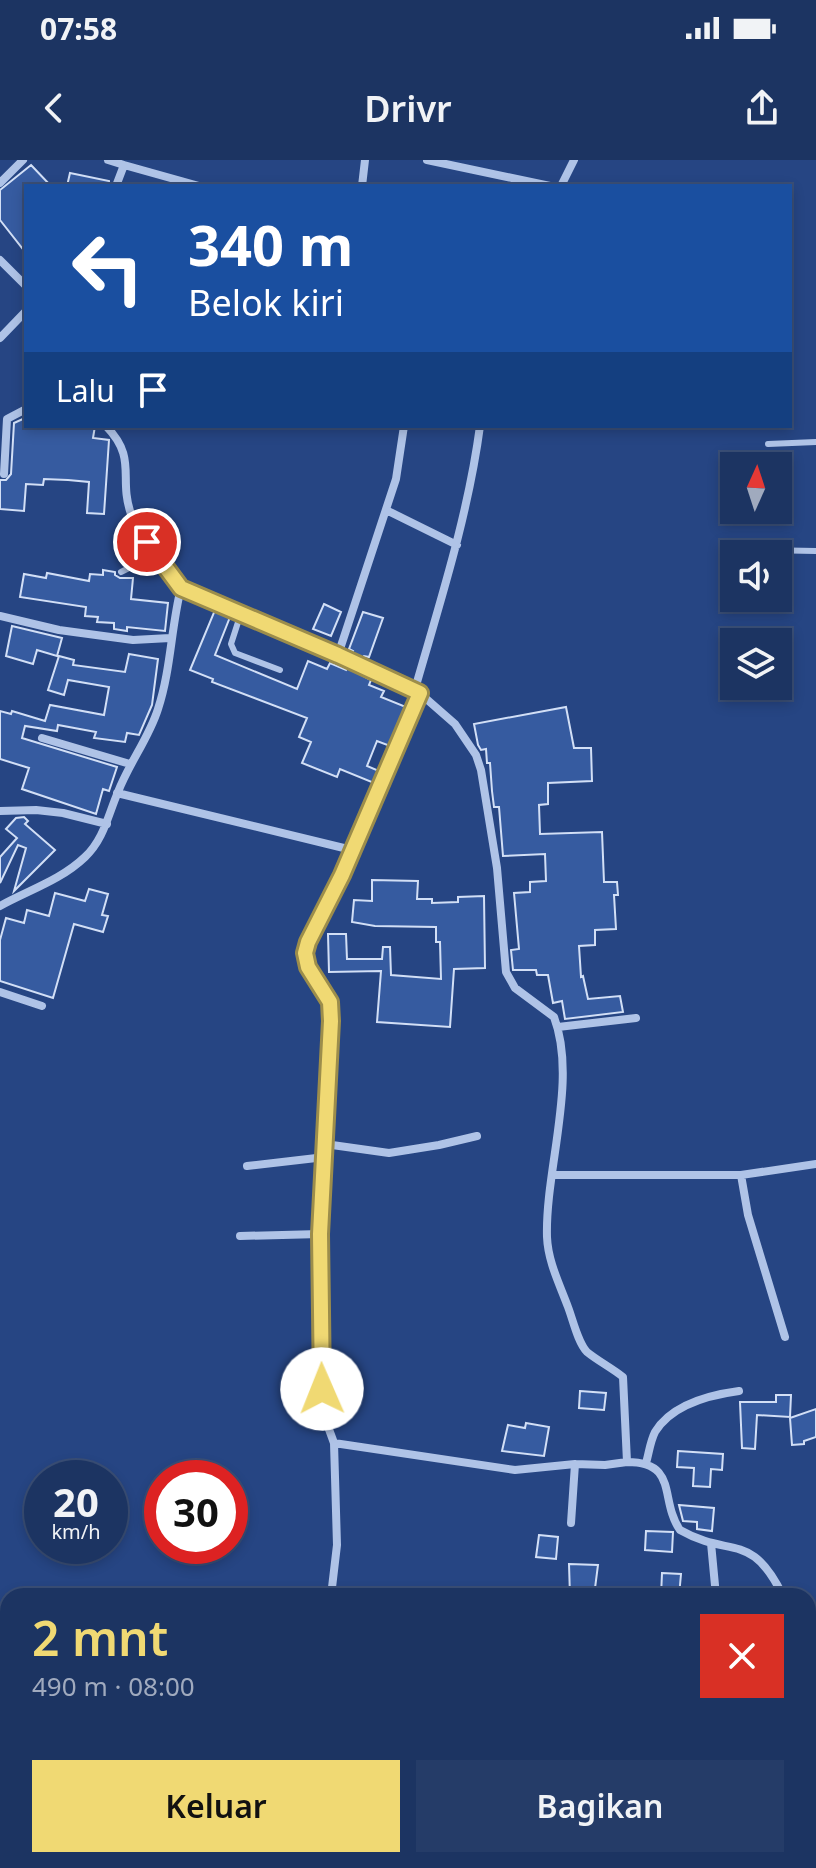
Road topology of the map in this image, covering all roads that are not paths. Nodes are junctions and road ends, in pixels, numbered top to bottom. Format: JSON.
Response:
{"nodes":[{"id":1,"x":23,"y":160,"type":"edge"},
{"id":2,"x":108,"y":160,"type":"edge"},
{"id":3,"x":133,"y":160,"type":"edge"},
{"id":4,"x":365,"y":160,"type":"edge"},
{"id":5,"x":427,"y":160,"type":"edge"},
{"id":6,"x":574,"y":160,"type":"edge"},
{"id":7,"x":124,"y":165,"type":"junction"},
{"id":8,"x":0,"y":183,"type":"edge"},
{"id":9,"x":117,"y":184,"type":"edge"},
{"id":10,"x":192,"y":184,"type":"edge"},
{"id":11,"x":362,"y":184,"type":"edge"},
{"id":12,"x":541,"y":184,"type":"edge"},
{"id":13,"x":562,"y":184,"type":"edge"},
{"id":14,"x":0,"y":260,"type":"edge"},
{"id":15,"x":24,"y":284,"type":"edge"},
{"id":16,"x":24,"y":313,"type":"edge"},
{"id":17,"x":0,"y":338,"type":"edge"},
{"id":18,"x":24,"y":410,"type":"edge"},
{"id":19,"x":108,"y":428,"type":"edge"},
{"id":20,"x":404,"y":428,"type":"edge"},
{"id":21,"x":480,"y":428,"type":"edge"},
{"id":22,"x":816,"y":442,"type":"edge"},
{"id":23,"x":768,"y":444,"type":"dead end"},
{"id":24,"x":4,"y":474,"type":"dead end"},
{"id":25,"x":386,"y":510,"type":"junction"},
{"id":26,"x":457,"y":545,"type":"junction"},
{"id":27,"x":792,"y":551,"type":"edge"},
{"id":28,"x":816,"y":551,"type":"edge"},
{"id":29,"x":157,"y":554,"type":"junction"},
{"id":30,"x":121,"y":572,"type":"dead end"},
{"id":31,"x":181,"y":588,"type":"junction"},
{"id":32,"x":241,"y":613,"type":"junction"},
{"id":33,"x":0,"y":616,"type":"edge"},
{"id":34,"x":170,"y":638,"type":"junction"},
{"id":35,"x":338,"y":655,"type":"junction"},
{"id":36,"x":280,"y":670,"type":"dead end"},
{"id":37,"x":417,"y":691,"type":"junction"},
{"id":38,"x":42,"y":738,"type":"dead end"},
{"id":39,"x":130,"y":764,"type":"junction"},
{"id":40,"x":117,"y":793,"type":"junction"},
{"id":41,"x":0,"y":811,"type":"edge"},
{"id":42,"x":107,"y":824,"type":"junction"},
{"id":43,"x":352,"y":850,"type":"junction"},
{"id":44,"x":0,"y":906,"type":"edge"},
{"id":45,"x":0,"y":992,"type":"edge"},
{"id":46,"x":42,"y":1006,"type":"dead end"},
{"id":47,"x":636,"y":1018,"type":"dead end"},
{"id":48,"x":558,"y":1027,"type":"junction"},
{"id":49,"x":477,"y":1136,"type":"dead end"},
{"id":50,"x":325,"y":1144,"type":"junction"},
{"id":51,"x":325,"y":1157,"type":"junction"},
{"id":52,"x":816,"y":1164,"type":"edge"},
{"id":53,"x":247,"y":1166,"type":"dead end"},
{"id":54,"x":552,"y":1175,"type":"junction"},
{"id":55,"x":741,"y":1175,"type":"junction"},
{"id":56,"x":320,"y":1234,"type":"junction"},
{"id":57,"x":240,"y":1236,"type":"dead end"},
{"id":58,"x":785,"y":1337,"type":"dead end"},
{"id":59,"x":739,"y":1391,"type":"dead end"},
{"id":60,"x":334,"y":1443,"type":"junction"},
{"id":61,"x":627,"y":1462,"type":"junction"},
{"id":62,"x":646,"y":1463,"type":"junction"},
{"id":63,"x":575,"y":1464,"type":"junction"},
{"id":64,"x":571,"y":1523,"type":"dead end"},
{"id":65,"x":711,"y":1543,"type":"junction"},
{"id":66,"x":332,"y":1588,"type":"edge"},
{"id":67,"x":715,"y":1588,"type":"edge"},
{"id":68,"x":779,"y":1588,"type":"edge"}],
"edges":[{"from":1,"to":8,"type":"street"},
{"from":2,"to":7,"type":"street"},
{"from":3,"to":7,"type":"street"},
{"from":4,"to":11,"type":"street"},
{"from":5,"to":12,"type":"street"},
{"from":6,"to":13,"type":"street"},
{"from":7,"to":9,"type":"street"},
{"from":7,"to":10,"type":"street"},
{"from":14,"to":15,"type":"street"},
{"from":16,"to":17,"type":"street"},
{"from":18,"to":24,"type":"street"},
{"from":19,"to":29,"type":"street"},
{"from":20,"to":25,"type":"street"},
{"from":21,"to":26,"type":"street"},
{"from":22,"to":23,"type":"lane"},
{"from":25,"to":26,"type":"street"},
{"from":25,"to":35,"type":"street"},
{"from":26,"to":37,"type":"street"},
{"from":27,"to":28,"type":"lane"},
{"from":29,"to":30,"type":"lane"},
{"from":29,"to":31,"type":"street"},
{"from":31,"to":32,"type":"street"},
{"from":31,"to":34,"type":"street"},
{"from":32,"to":35,"type":"street"},
{"from":32,"to":36,"type":"lane"},
{"from":33,"to":34,"type":"street"},
{"from":34,"to":39,"type":"street"},
{"from":35,"to":37,"type":"street"},
{"from":37,"to":43,"type":"street"},
{"from":37,"to":48,"type":"street"},
{"from":38,"to":39,"type":"street"},
{"from":39,"to":40,"type":"street"},
{"from":40,"to":42,"type":"street"},
{"from":40,"to":43,"type":"street"},
{"from":41,"to":42,"type":"street"},
{"from":42,"to":44,"type":"street"},
{"from":43,"to":50,"type":"street"},
{"from":45,"to":46,"type":"street"},
{"from":47,"to":48,"type":"street"},
{"from":48,"to":54,"type":"street"},
{"from":49,"to":50,"type":"street"},
{"from":50,"to":51,"type":"street"},
{"from":51,"to":53,"type":"street"},
{"from":51,"to":56,"type":"street"},
{"from":52,"to":55,"type":"street"},
{"from":54,"to":55,"type":"street"},
{"from":54,"to":61,"type":"street"},
{"from":55,"to":58,"type":"street"},
{"from":56,"to":57,"type":"street"},
{"from":56,"to":60,"type":"street"},
{"from":59,"to":62,"type":"street"},
{"from":60,"to":63,"type":"street"},
{"from":60,"to":66,"type":"street"},
{"from":61,"to":62,"type":"street"},
{"from":61,"to":63,"type":"street"},
{"from":62,"to":65,"type":"street"},
{"from":63,"to":64,"type":"street"},
{"from":65,"to":67,"type":"street"},
{"from":65,"to":68,"type":"street"}]}
